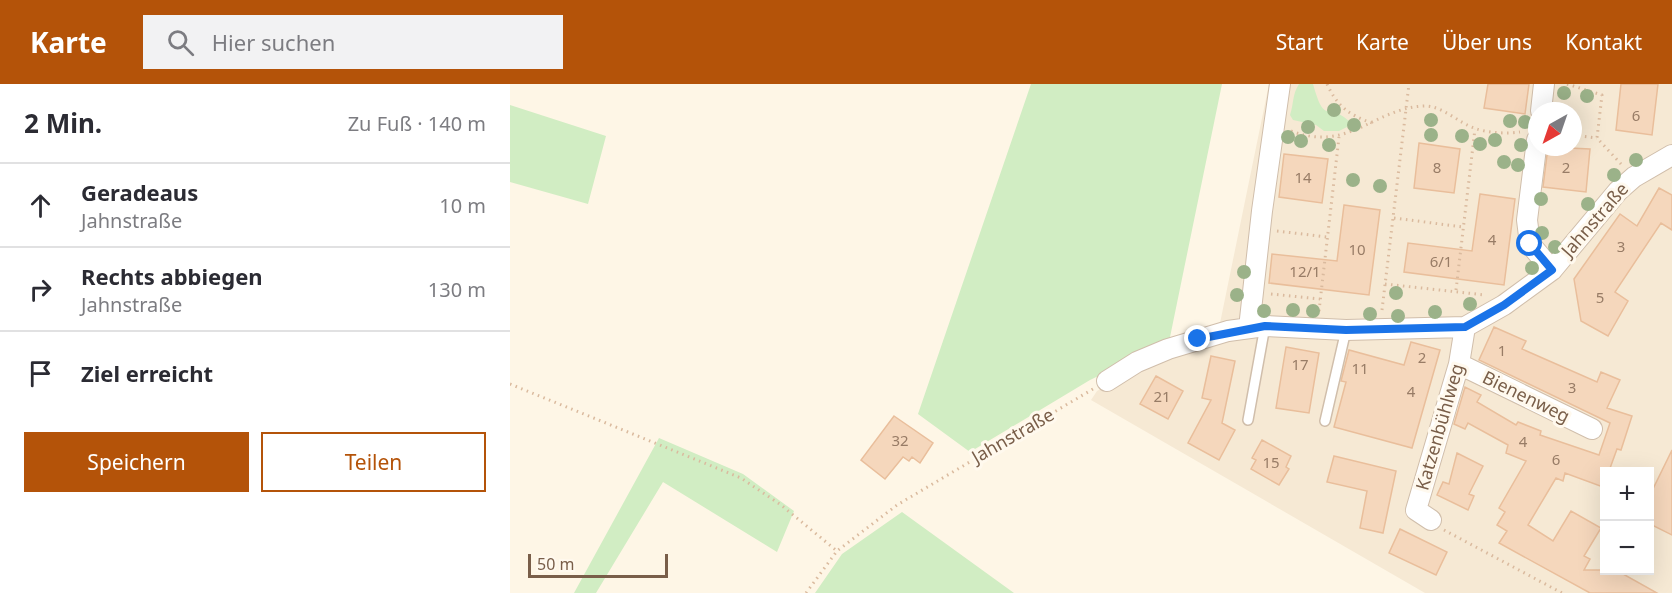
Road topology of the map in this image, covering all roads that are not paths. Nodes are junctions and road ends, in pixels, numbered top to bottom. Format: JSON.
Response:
{"nodes":[{"id":1,"x":1280,"y":84,"type":"edge"},
{"id":2,"x":1544,"y":84,"type":"edge"},
{"id":3,"x":1542,"y":102,"type":"edge"},
{"id":4,"x":1672,"y":155,"type":"edge"},
{"id":5,"x":1532,"y":156,"type":"edge"},
{"id":6,"x":1552,"y":270,"type":"junction"},
{"id":7,"x":1257,"y":327,"type":"junction"},
{"id":8,"x":1465,"y":327,"type":"junction"},
{"id":9,"x":1346,"y":330,"type":"junction"},
{"id":10,"x":1459,"y":364,"type":"junction"},
{"id":11,"x":1107,"y":381,"type":"road end"},
{"id":12,"x":1248,"y":420,"type":"dead end"},
{"id":13,"x":1325,"y":421,"type":"dead end"},
{"id":14,"x":1592,"y":429,"type":"dead end"},
{"id":15,"x":1431,"y":520,"type":"road end"}],
"edges":[{"from":1,"to":7,"type":"street"},
{"from":2,"to":3,"type":"street"},
{"from":4,"to":6,"type":"street","name":"Jahnstraße"},
{"from":5,"to":6,"type":"street","name":"Jahnstraße"},
{"from":6,"to":8,"type":"street","name":"Jahnstraße"},
{"from":7,"to":9,"type":"street","name":"Jahnstraße"},
{"from":7,"to":11,"type":"street","name":"Jahnstraße"},
{"from":7,"to":12,"type":"lane"},
{"from":8,"to":9,"type":"street","name":"Jahnstraße"},
{"from":8,"to":10,"type":"street","name":"Katzenbühlweg"},
{"from":9,"to":13,"type":"lane"},
{"from":10,"to":14,"type":"street","name":"Bienenweg"},
{"from":10,"to":15,"type":"street","name":"Katzenbühlweg"}]}
